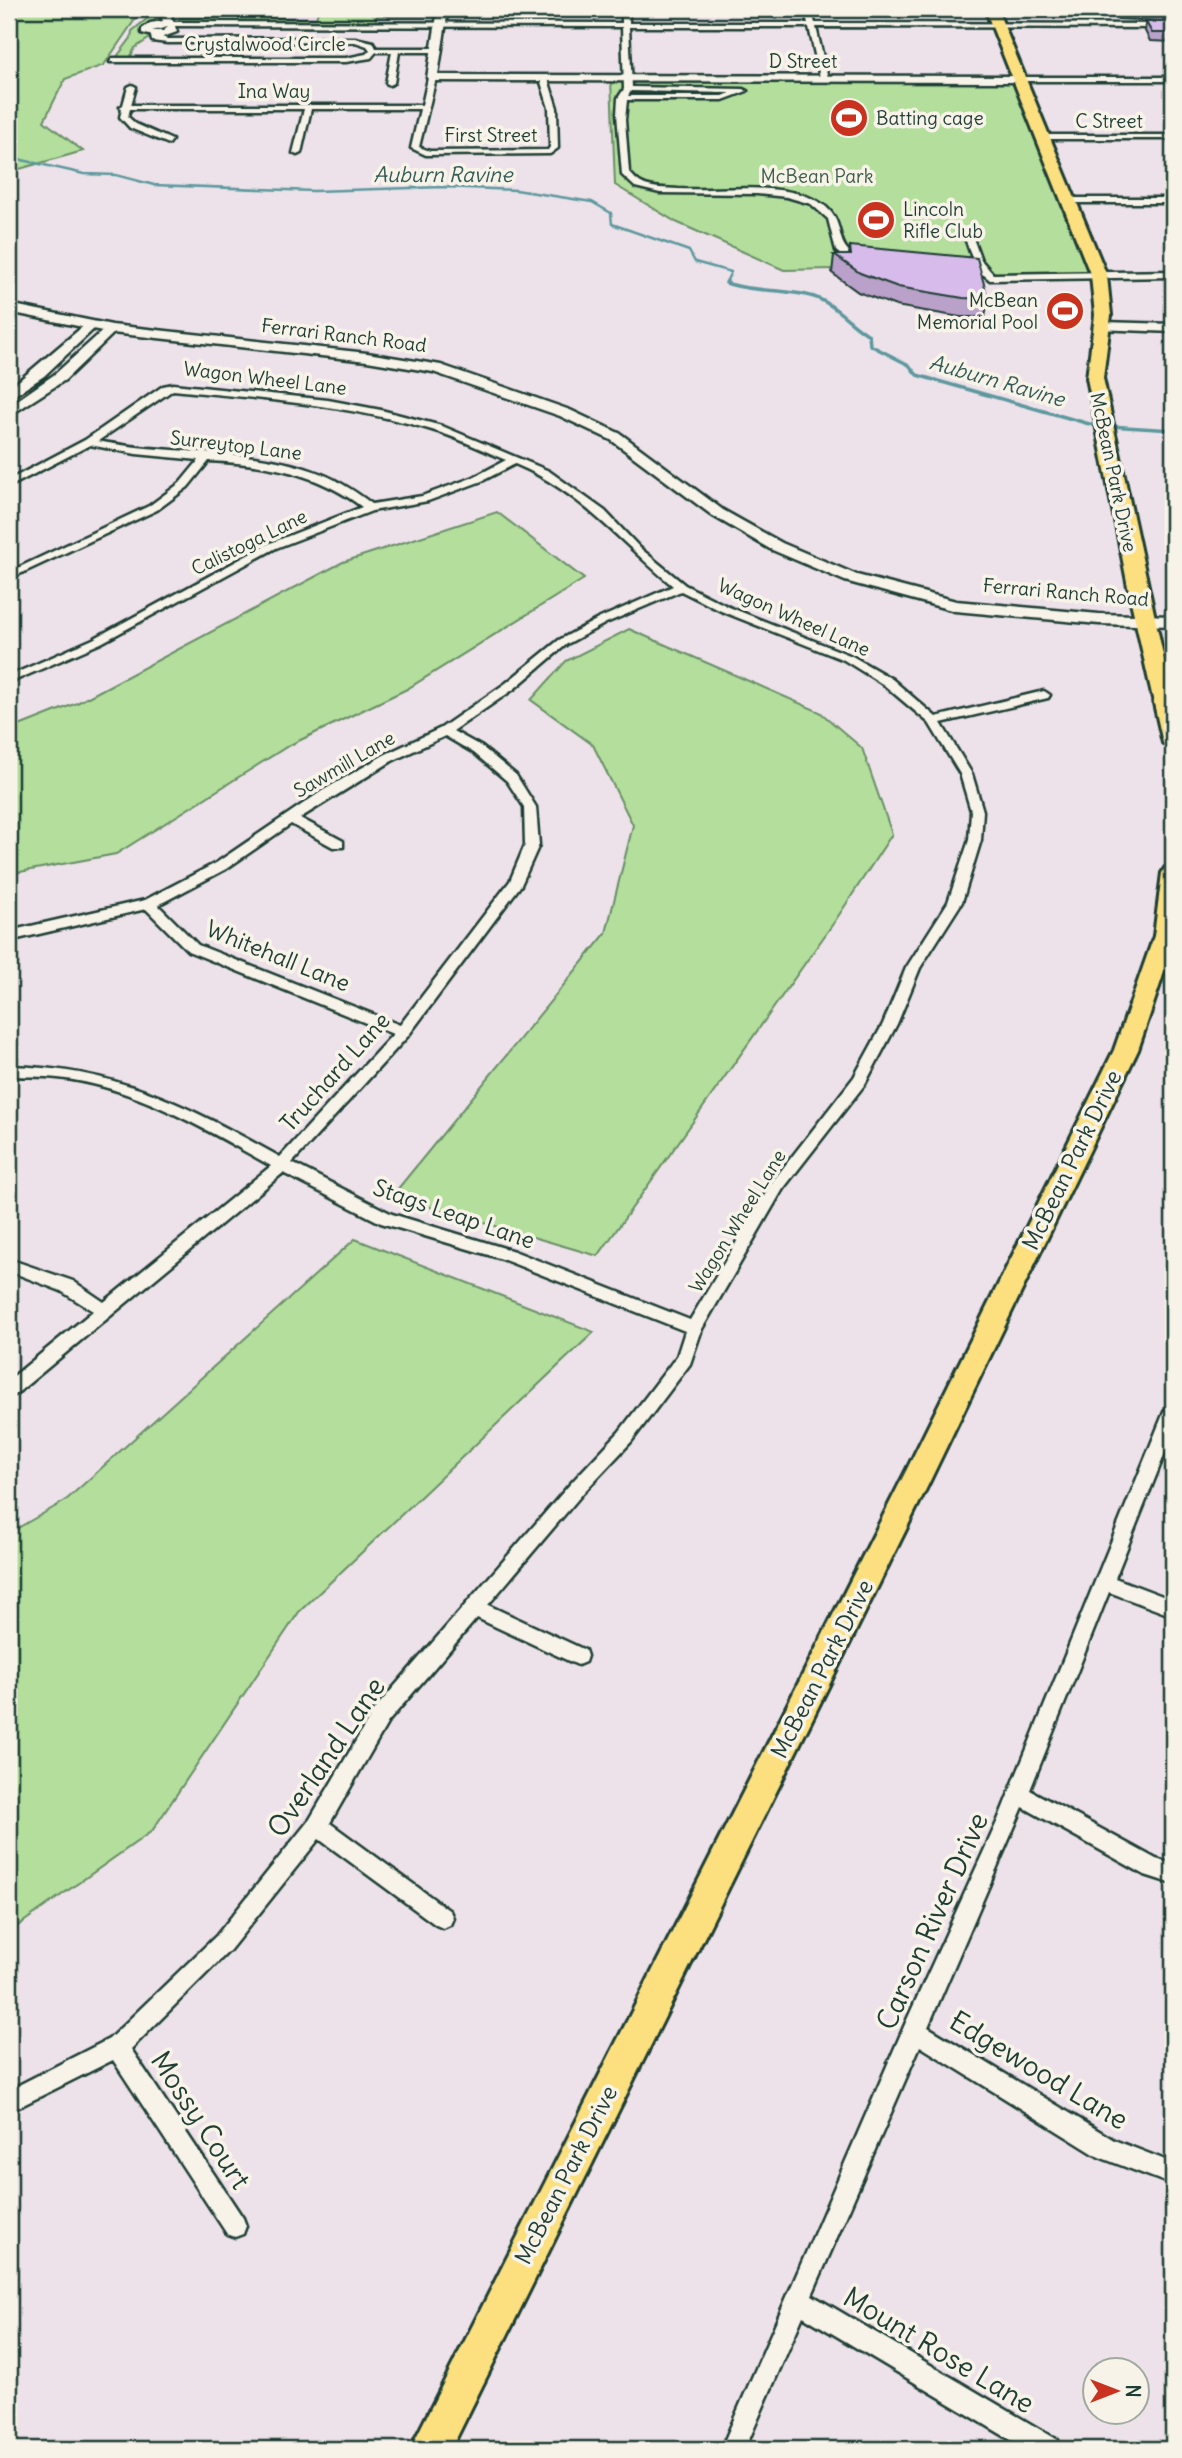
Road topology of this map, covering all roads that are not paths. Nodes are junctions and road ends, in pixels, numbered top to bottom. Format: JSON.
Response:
{"nodes":[{"id":1,"x":443,"y":9,"type":"edge"},
{"id":2,"x":625,"y":9,"type":"edge"},
{"id":3,"x":808,"y":9,"type":"edge"},
{"id":4,"x":991,"y":9,"type":"edge"},
{"id":5,"x":164,"y":11,"type":"edge"},
{"id":6,"x":440,"y":26,"type":"junction"},
{"id":7,"x":626,"y":26,"type":"junction"},
{"id":8,"x":811,"y":26,"type":"junction"},
{"id":9,"x":998,"y":26,"type":"junction"},
{"id":10,"x":1173,"y":26,"type":"edge"},
{"id":11,"x":164,"y":31,"type":"junction"},
{"id":12,"x":374,"y":50,"type":"junction"},
{"id":13,"x":396,"y":50,"type":"junction"},
{"id":14,"x":437,"y":50,"type":"junction"},
{"id":15,"x":113,"y":60,"type":"dead end"},
{"id":16,"x":154,"y":60,"type":"junction"},
{"id":17,"x":432,"y":78,"type":"junction"},
{"id":18,"x":750,"y":78,"type":"junction"},
{"id":19,"x":544,"y":79,"type":"junction"},
{"id":20,"x":824,"y":79,"type":"junction"},
{"id":21,"x":1022,"y":79,"type":"junction"},
{"id":22,"x":1173,"y":79,"type":"edge"},
{"id":23,"x":390,"y":83,"type":"dead end"},
{"id":24,"x":628,"y":84,"type":"junction"},
{"id":25,"x":132,"y":87,"type":"dead end"},
{"id":26,"x":743,"y":90,"type":"junction"},
{"id":27,"x":622,"y":98,"type":"junction"},
{"id":28,"x":124,"y":107,"type":"junction"},
{"id":29,"x":308,"y":107,"type":"junction"},
{"id":30,"x":424,"y":107,"type":"junction"},
{"id":31,"x":1045,"y":137,"type":"junction"},
{"id":32,"x":1173,"y":137,"type":"edge"},
{"id":33,"x":169,"y":142,"type":"dead end"},
{"id":34,"x":297,"y":153,"type":"dead end"},
{"id":35,"x":1070,"y":201,"type":"junction"},
{"id":36,"x":1173,"y":201,"type":"edge"},
{"id":37,"x":969,"y":238,"type":"dead end"},
{"id":38,"x":873,"y":263,"type":"edge"},
{"id":39,"x":947,"y":265,"type":"edge"},
{"id":40,"x":1173,"y":274,"type":"edge"},
{"id":41,"x":989,"y":275,"type":"junction"},
{"id":42,"x":1099,"y":275,"type":"junction"},
{"id":43,"x":977,"y":280,"type":"edge"},
{"id":44,"x":9,"y":308,"type":"edge"},
{"id":45,"x":91,"y":326,"type":"junction"},
{"id":46,"x":1102,"y":326,"type":"junction"},
{"id":47,"x":111,"y":328,"type":"junction"},
{"id":48,"x":1173,"y":328,"type":"edge"},
{"id":49,"x":9,"y":395,"type":"edge"},
{"id":50,"x":9,"y":412,"type":"edge"},
{"id":51,"x":89,"y":442,"type":"junction"},
{"id":52,"x":206,"y":458,"type":"junction"},
{"id":53,"x":515,"y":460,"type":"junction"},
{"id":54,"x":9,"y":484,"type":"edge"},
{"id":55,"x":370,"y":508,"type":"junction"},
{"id":56,"x":9,"y":576,"type":"edge"},
{"id":57,"x":681,"y":587,"type":"junction"},
{"id":58,"x":1173,"y":621,"type":"edge"},
{"id":59,"x":1146,"y":627,"type":"junction"},
{"id":60,"x":1173,"y":634,"type":"edge"},
{"id":61,"x":9,"y":680,"type":"edge"},
{"id":62,"x":1044,"y":695,"type":"dead end"},
{"id":63,"x":934,"y":721,"type":"junction"},
{"id":64,"x":445,"y":731,"type":"junction"},
{"id":65,"x":1173,"y":743,"type":"edge"},
{"id":66,"x":290,"y":818,"type":"junction"},
{"id":67,"x":338,"y":844,"type":"dead end"},
{"id":68,"x":1173,"y":873,"type":"edge"},
{"id":69,"x":149,"y":904,"type":"junction"},
{"id":70,"x":9,"y":936,"type":"edge"},
{"id":71,"x":403,"y":1032,"type":"junction"},
{"id":72,"x":9,"y":1071,"type":"edge"},
{"id":73,"x":282,"y":1165,"type":"junction"},
{"id":74,"x":9,"y":1265,"type":"edge"},
{"id":75,"x":106,"y":1311,"type":"junction"},
{"id":76,"x":694,"y":1328,"type":"junction"},
{"id":77,"x":9,"y":1390,"type":"edge"},
{"id":78,"x":1173,"y":1412,"type":"edge"},
{"id":79,"x":1105,"y":1582,"type":"junction"},
{"id":80,"x":474,"y":1607,"type":"junction"},
{"id":81,"x":1173,"y":1608,"type":"edge"},
{"id":82,"x":578,"y":1656,"type":"dead end"},
{"id":83,"x":1018,"y":1794,"type":"junction"},
{"id":84,"x":317,"y":1826,"type":"junction"},
{"id":85,"x":1173,"y":1874,"type":"edge"},
{"id":86,"x":443,"y":1918,"type":"dead end"},
{"id":87,"x":914,"y":2030,"type":"junction"},
{"id":88,"x":117,"y":2047,"type":"junction"},
{"id":89,"x":9,"y":2101,"type":"edge"},
{"id":90,"x":1173,"y":2174,"type":"edge"},
{"id":91,"x":235,"y":2226,"type":"dead end"},
{"id":92,"x":799,"y":2301,"type":"junction"},
{"id":93,"x":430,"y":2449,"type":"edge"},
{"id":94,"x":733,"y":2449,"type":"edge"},
{"id":95,"x":1049,"y":2449,"type":"edge"}],
"edges":[{"from":1,"to":6,"type":"street","name":"First Street"},
{"from":2,"to":7,"type":"street"},
{"from":3,"to":8,"type":"street"},
{"from":4,"to":9,"type":"main road","name":"McBean Park Drive"},
{"from":5,"to":11,"type":"street"},
{"from":6,"to":7,"type":"street"},
{"from":6,"to":11,"type":"street"},
{"from":6,"to":14,"type":"street","name":"First Street"},
{"from":7,"to":8,"type":"street"},
{"from":7,"to":24,"type":"street"},
{"from":8,"to":9,"type":"street"},
{"from":8,"to":20,"type":"street"},
{"from":9,"to":10,"type":"street"},
{"from":9,"to":21,"type":"main road","name":"McBean Park Drive"},
{"from":11,"to":12,"type":"street","name":"Crystalwood Circle"},
{"from":11,"to":16,"type":"street","name":"Crystalwood Circle"},
{"from":12,"to":13,"type":"street","name":"Crystalwood Circle"},
{"from":12,"to":16,"type":"street","name":"Crystalwood Circle"},
{"from":13,"to":14,"type":"street","name":"Crystalwood Circle"},
{"from":13,"to":23,"type":"street"},
{"from":14,"to":17,"type":"street","name":"First Street"},
{"from":15,"to":16,"type":"street","name":"Crystalwood Circle"},
{"from":17,"to":19,"type":"street","name":"D Street"},
{"from":17,"to":30,"type":"street","name":"First Street"},
{"from":18,"to":20,"type":"street","name":"D Street"},
{"from":18,"to":24,"type":"street","name":"D Street"},
{"from":18,"to":26,"type":"street"},
{"from":19,"to":24,"type":"street","name":"D Street"},
{"from":19,"to":30,"type":"street","name":"First Street"},
{"from":20,"to":21,"type":"street","name":"D Street"},
{"from":21,"to":22,"type":"street","name":"D Street"},
{"from":21,"to":31,"type":"main road","name":"McBean Park Drive"},
{"from":24,"to":26,"type":"street"},
{"from":24,"to":27,"type":"street"},
{"from":25,"to":28,"type":"street"},
{"from":26,"to":27,"type":"street"},
{"from":27,"to":38,"type":"street"},
{"from":28,"to":29,"type":"street","name":"Ina Way"},
{"from":28,"to":33,"type":"street"},
{"from":29,"to":30,"type":"street","name":"Ina Way"},
{"from":29,"to":34,"type":"street"},
{"from":31,"to":32,"type":"street","name":"C Street"},
{"from":31,"to":35,"type":"main road","name":"McBean Park Drive"},
{"from":35,"to":36,"type":"street"},
{"from":35,"to":42,"type":"main road","name":"McBean Park Drive"},
{"from":37,"to":41,"type":"street"},
{"from":39,"to":41,"type":"street"},
{"from":40,"to":42,"type":"street"},
{"from":41,"to":42,"type":"street"},
{"from":41,"to":43,"type":"street"},
{"from":42,"to":46,"type":"main road","name":"McBean Park Drive"},
{"from":44,"to":45,"type":"main road","name":"Ferrari Ranch Road"},
{"from":45,"to":47,"type":"main road","name":"Ferrari Ranch Road"},
{"from":45,"to":49,"type":"street"},
{"from":46,"to":48,"type":"street"},
{"from":46,"to":59,"type":"main road","name":"McBean Park Drive"},
{"from":47,"to":50,"type":"street"},
{"from":47,"to":59,"type":"main road","name":"Ferrari Ranch Road"},
{"from":51,"to":52,"type":"street","name":"Surreytop Lane"},
{"from":51,"to":53,"type":"street","name":"Wagon Wheel Lane"},
{"from":51,"to":54,"type":"street","name":"Wagon Wheel Lane"},
{"from":52,"to":55,"type":"street","name":"Surreytop Lane"},
{"from":52,"to":56,"type":"street"},
{"from":53,"to":55,"type":"street","name":"Calistoga Lane"},
{"from":53,"to":57,"type":"street","name":"Wagon Wheel Lane"},
{"from":55,"to":61,"type":"street","name":"Calistoga Lane"},
{"from":57,"to":63,"type":"street","name":"Wagon Wheel Lane"},
{"from":57,"to":64,"type":"street","name":"Sawmill Lane"},
{"from":58,"to":59,"type":"main road","name":"Ferrari Ranch Road"},
{"from":59,"to":60,"type":"main road","name":"Ferrari Ranch Road"},
{"from":59,"to":65,"type":"main road","name":"McBean Park Drive"},
{"from":62,"to":63,"type":"street"},
{"from":63,"to":76,"type":"street","name":"Wagon Wheel Lane"},
{"from":64,"to":66,"type":"street","name":"Sawmill Lane"},
{"from":64,"to":71,"type":"street","name":"Truchard Lane"},
{"from":66,"to":67,"type":"street"},
{"from":66,"to":69,"type":"street","name":"Sawmill Lane"},
{"from":68,"to":93,"type":"main road","name":"McBean Park Drive"},
{"from":69,"to":70,"type":"street","name":"Sawmill Lane"},
{"from":69,"to":71,"type":"street","name":"Whitehall Lane"},
{"from":71,"to":73,"type":"street","name":"Truchard Lane"},
{"from":72,"to":73,"type":"street","name":"Stags Leap Lane"},
{"from":73,"to":75,"type":"street","name":"Truchard Lane"},
{"from":73,"to":76,"type":"street","name":"Stags Leap Lane"},
{"from":74,"to":75,"type":"street"},
{"from":75,"to":77,"type":"street","name":"Truchard Lane"},
{"from":76,"to":80,"type":"street","name":"Overland Lane"},
{"from":78,"to":79,"type":"street","name":"Carson River Drive"},
{"from":79,"to":81,"type":"street"},
{"from":79,"to":83,"type":"street","name":"Carson River Drive"},
{"from":80,"to":82,"type":"street"},
{"from":80,"to":84,"type":"street","name":"Overland Lane"},
{"from":83,"to":85,"type":"street"},
{"from":83,"to":87,"type":"street","name":"Carson River Drive"},
{"from":84,"to":86,"type":"street"},
{"from":84,"to":88,"type":"street","name":"Overland Lane"},
{"from":87,"to":90,"type":"street","name":"Edgewood Lane"},
{"from":87,"to":92,"type":"street","name":"Carson River Drive"},
{"from":88,"to":89,"type":"street","name":"Overland Lane"},
{"from":88,"to":91,"type":"street","name":"Mossy Court"},
{"from":92,"to":94,"type":"street","name":"Carson River Drive"},
{"from":92,"to":95,"type":"street","name":"Mount Rose Lane"}]}
